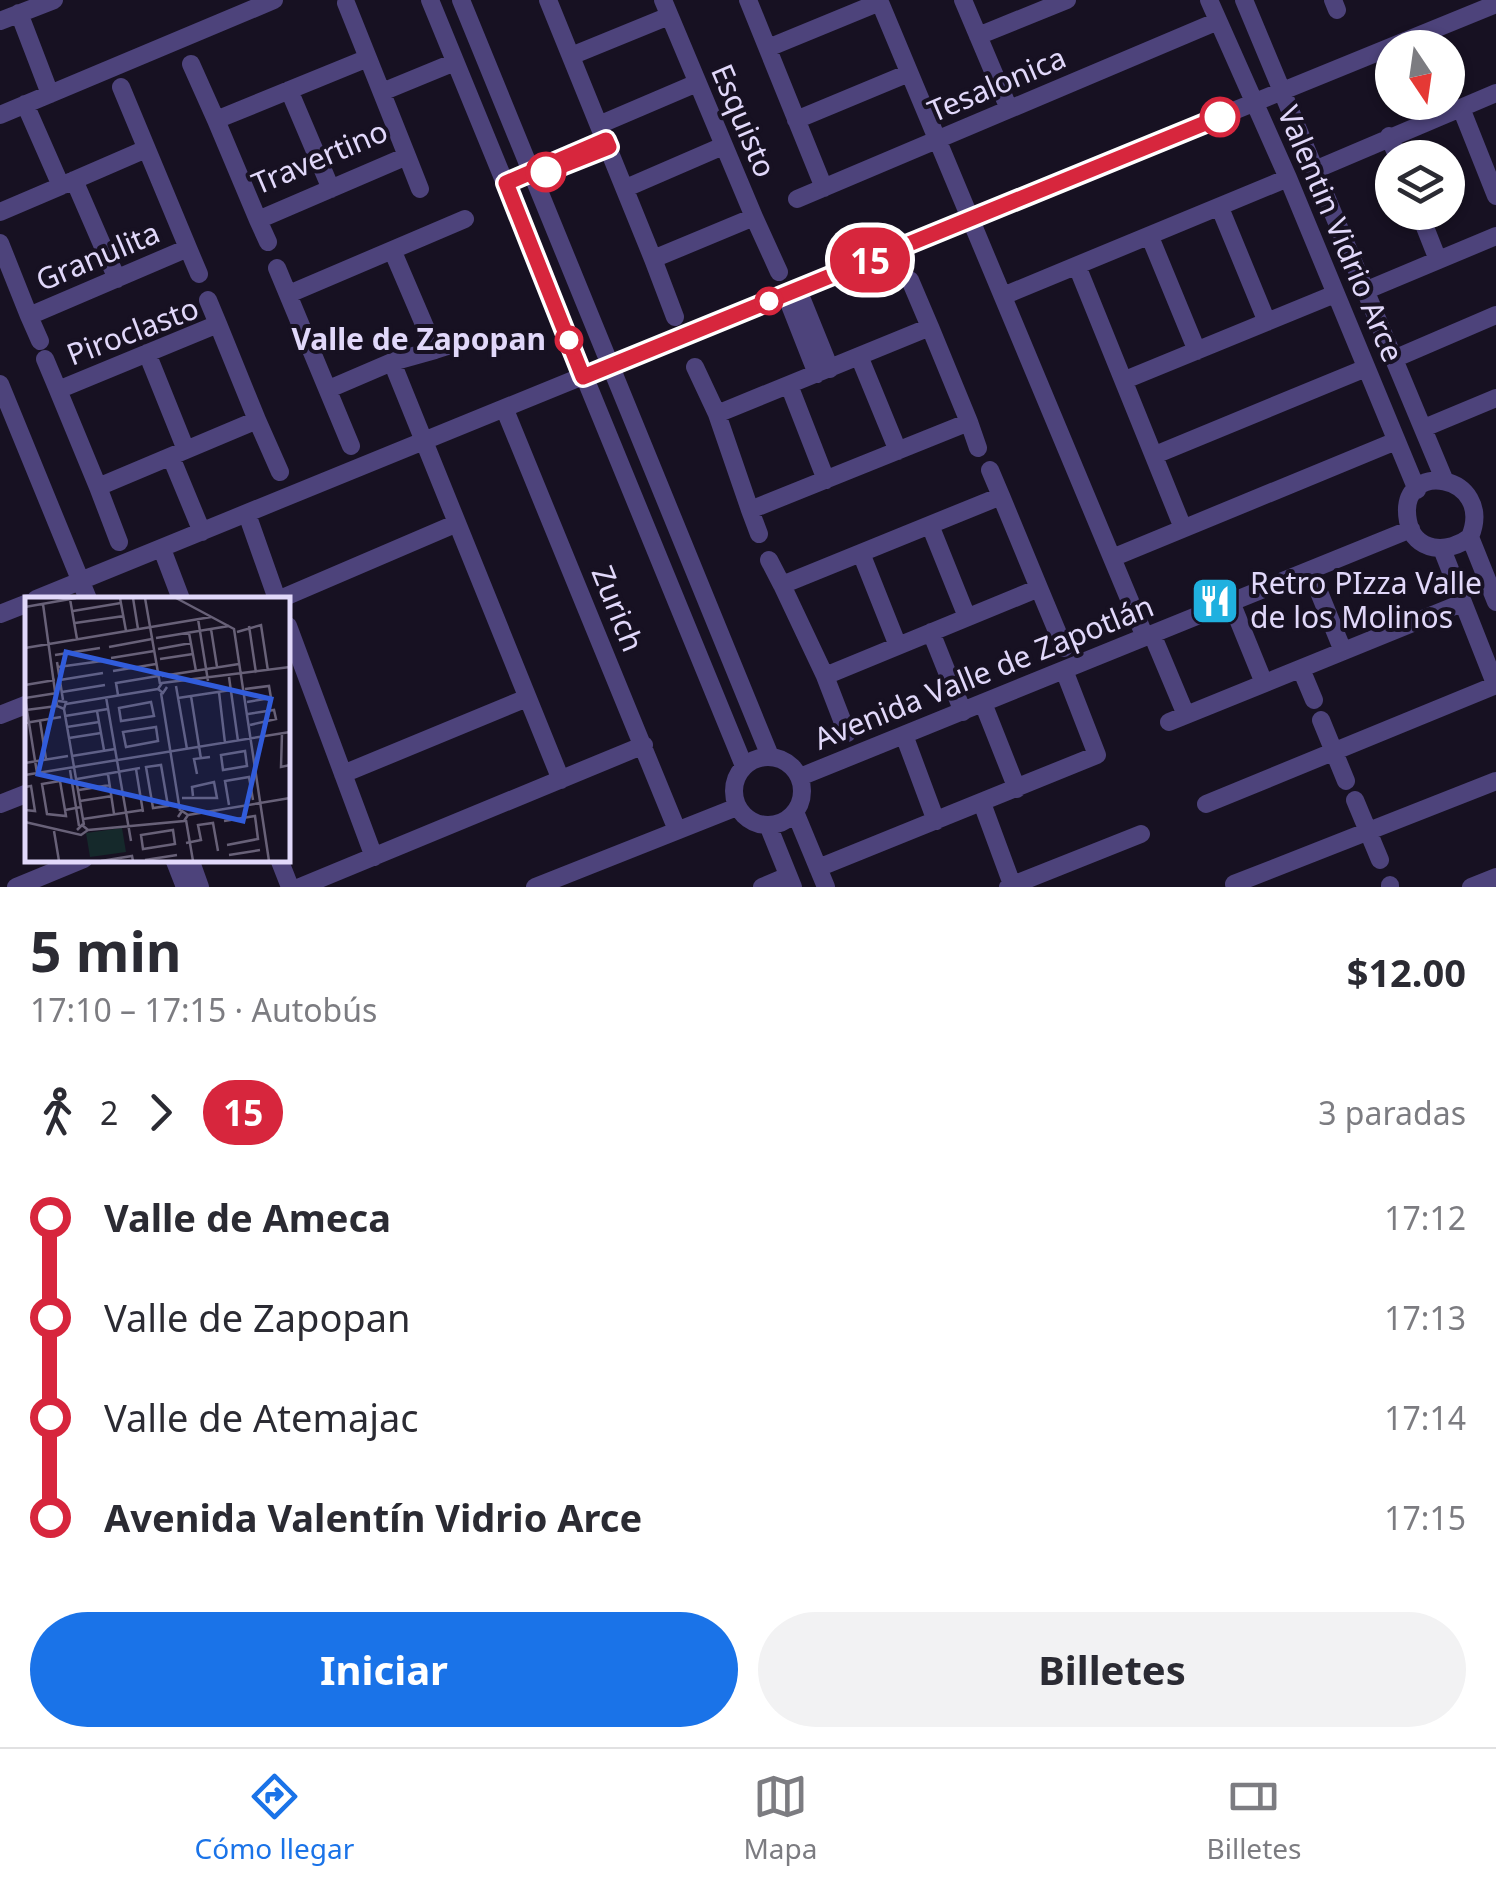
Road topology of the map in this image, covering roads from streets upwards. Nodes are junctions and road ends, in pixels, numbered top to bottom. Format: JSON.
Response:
{"nodes":[{"id":1,"x":54,"y":0,"type":"edge"},
{"id":2,"x":274,"y":0,"type":"edge"},
{"id":3,"x":430,"y":0,"type":"edge"},
{"id":4,"x":461,"y":0,"type":"edge"},
{"id":5,"x":548,"y":0,"type":"edge"},
{"id":6,"x":748,"y":0,"type":"edge"},
{"id":7,"x":963,"y":0,"type":"edge"},
{"id":8,"x":1067,"y":0,"type":"edge"},
{"id":9,"x":1209,"y":0,"type":"edge"},
{"id":10,"x":1244,"y":0,"type":"edge"},
{"id":11,"x":879,"y":1,"type":"edge"},
{"id":12,"x":346,"y":3,"type":"dead end"},
{"id":13,"x":1496,"y":4,"type":"edge"},
{"id":14,"x":666,"y":8,"type":"edge"},
{"id":15,"x":19,"y":13,"type":"junction"},
{"id":16,"x":0,"y":21,"type":"edge"},
{"id":17,"x":1218,"y":21,"type":"junction"},
{"id":18,"x":978,"y":36,"type":"junction"},
{"id":19,"x":768,"y":48,"type":"junction"},
{"id":20,"x":572,"y":56,"type":"junction"},
{"id":21,"x":368,"y":58,"type":"junction"},
{"id":22,"x":455,"y":62,"type":"junction"},
{"id":23,"x":190,"y":64,"type":"dead end"},
{"id":24,"x":909,"y":73,"type":"junction"},
{"id":25,"x":697,"y":83,"type":"junction"},
{"id":26,"x":121,"y":87,"type":"dead end"},
{"id":27,"x":289,"y":90,"type":"junction"},
{"id":28,"x":1283,"y":91,"type":"junction"},
{"id":29,"x":382,"y":92,"type":"junction"},
{"id":30,"x":50,"y":94,"type":"junction"},
{"id":31,"x":1496,"y":94,"type":"edge"},
{"id":32,"x":1256,"y":102,"type":"junction"},
{"id":33,"x":26,"y":104,"type":"junction"},
{"id":34,"x":1465,"y":106,"type":"edge"},
{"id":35,"x":1009,"y":109,"type":"junction"},
{"id":36,"x":0,"y":115,"type":"edge"},
{"id":37,"x":1465,"y":118,"type":"edge"},
{"id":38,"x":216,"y":120,"type":"junction"},
{"id":39,"x":796,"y":120,"type":"junction"},
{"id":40,"x":1430,"y":120,"type":"edge"},
{"id":41,"x":1389,"y":136,"type":"junction"},
{"id":42,"x":605,"y":137,"type":"junction"},
{"id":43,"x":1391,"y":140,"type":"edge"},
{"id":44,"x":937,"y":141,"type":"junction"},
{"id":45,"x":723,"y":146,"type":"junction"},
{"id":46,"x":146,"y":149,"type":"junction"},
{"id":47,"x":407,"y":156,"type":"junction"},
{"id":48,"x":1317,"y":168,"type":"junction"},
{"id":49,"x":533,"y":173,"type":"junction"},
{"id":50,"x":1288,"y":178,"type":"junction"},
{"id":51,"x":68,"y":183,"type":"junction"},
{"id":52,"x":506,"y":183,"type":"junction"},
{"id":53,"x":330,"y":188,"type":"junction"},
{"id":54,"x":626,"y":188,"type":"junction"},
{"id":55,"x":824,"y":188,"type":"junction"},
{"id":56,"x":420,"y":189,"type":"dead end"},
{"id":57,"x":1496,"y":196,"type":"edge"},
{"id":58,"x":796,"y":199,"type":"dead end"},
{"id":59,"x":1220,"y":208,"type":"junction"},
{"id":60,"x":0,"y":212,"type":"edge"},
{"id":61,"x":754,"y":217,"type":"junction"},
{"id":62,"x":972,"y":218,"type":"junction"},
{"id":63,"x":258,"y":220,"type":"junction"},
{"id":64,"x":465,"y":220,"type":"dead end"},
{"id":65,"x":1426,"y":230,"type":"edge"},
{"id":66,"x":1496,"y":236,"type":"edge"},
{"id":67,"x":1150,"y":237,"type":"junction"},
{"id":68,"x":268,"y":242,"type":"dead end"},
{"id":69,"x":0,"y":243,"type":"edge"},
{"id":70,"x":188,"y":248,"type":"junction"},
{"id":71,"x":393,"y":252,"type":"junction"},
{"id":72,"x":653,"y":259,"type":"junction"},
{"id":73,"x":1438,"y":260,"type":"junction"},
{"id":74,"x":1076,"y":266,"type":"junction"},
{"id":75,"x":277,"y":268,"type":"dead end"},
{"id":76,"x":778,"y":272,"type":"dead end"},
{"id":77,"x":199,"y":274,"type":"dead end"},
{"id":78,"x":117,"y":279,"type":"junction"},
{"id":79,"x":910,"y":280,"type":"dead end"},
{"id":80,"x":1367,"y":290,"type":"junction"},
{"id":81,"x":792,"y":292,"type":"junction"},
{"id":82,"x":289,"y":294,"type":"junction"},
{"id":83,"x":1335,"y":294,"type":"junction"},
{"id":84,"x":1003,"y":296,"type":"junction"},
{"id":85,"x":208,"y":300,"type":"dead end"},
{"id":86,"x":1496,"y":315,"type":"edge"},
{"id":87,"x":29,"y":316,"type":"junction"},
{"id":88,"x":675,"y":317,"type":"dead end"},
{"id":89,"x":1268,"y":322,"type":"junction"},
{"id":90,"x":218,"y":324,"type":"junction"},
{"id":91,"x":930,"y":327,"type":"junction"},
{"id":92,"x":463,"y":340,"type":"dead end"},
{"id":93,"x":40,"y":341,"type":"dead end"},
{"id":94,"x":434,"y":350,"type":"junction"},
{"id":95,"x":1197,"y":351,"type":"junction"},
{"id":96,"x":147,"y":353,"type":"junction"},
{"id":97,"x":860,"y":356,"type":"junction"},
{"id":98,"x":1396,"y":358,"type":"junction"},
{"id":99,"x":46,"y":360,"type":"dead end"},
{"id":100,"x":392,"y":362,"type":"junction"},
{"id":101,"x":610,"y":366,"type":"junction"},
{"id":102,"x":694,"y":366,"type":"dead end"},
{"id":103,"x":1366,"y":368,"type":"junction"},
{"id":104,"x":824,"y":372,"type":"junction"},
{"id":105,"x":583,"y":377,"type":"junction"},
{"id":106,"x":1125,"y":380,"type":"junction"},
{"id":107,"x":0,"y":384,"type":"edge"},
{"id":108,"x":788,"y":385,"type":"junction"},
{"id":109,"x":329,"y":389,"type":"junction"},
{"id":110,"x":58,"y":390,"type":"junction"},
{"id":111,"x":1496,"y":398,"type":"edge"},
{"id":112,"x":504,"y":410,"type":"junction"},
{"id":113,"x":716,"y":414,"type":"junction"},
{"id":114,"x":257,"y":420,"type":"junction"},
{"id":115,"x":968,"y":422,"type":"junction"},
{"id":116,"x":1424,"y":428,"type":"junction"},
{"id":117,"x":1396,"y":441,"type":"junction"},
{"id":118,"x":422,"y":442,"type":"junction"},
{"id":119,"x":351,"y":446,"type":"dead end"},
{"id":120,"x":978,"y":448,"type":"dead end"},
{"id":121,"x":898,"y":451,"type":"junction"},
{"id":122,"x":179,"y":453,"type":"junction"},
{"id":123,"x":1154,"y":454,"type":"junction"},
{"id":124,"x":990,"y":470,"type":"dead end"},
{"id":125,"x":280,"y":472,"type":"dead end"},
{"id":126,"x":657,"y":477,"type":"junction"},
{"id":127,"x":1444,"y":478,"type":"junction"},
{"id":128,"x":826,"y":480,"type":"junction"},
{"id":129,"x":98,"y":487,"type":"junction"},
{"id":130,"x":630,"y":489,"type":"junction"},
{"id":131,"x":1417,"y":490,"type":"junction"},
{"id":132,"x":1000,"y":496,"type":"junction"},
{"id":133,"x":750,"y":510,"type":"junction"},
{"id":134,"x":247,"y":514,"type":"junction"},
{"id":135,"x":455,"y":524,"type":"junction"},
{"id":136,"x":930,"y":525,"type":"junction"},
{"id":137,"x":1183,"y":528,"type":"junction"},
{"id":138,"x":1411,"y":529,"type":"junction"},
{"id":139,"x":202,"y":532,"type":"junction"},
{"id":140,"x":759,"y":534,"type":"dead end"},
{"id":141,"x":1470,"y":537,"type":"junction"},
{"id":142,"x":119,"y":542,"type":"dead end"},
{"id":143,"x":162,"y":548,"type":"junction"},
{"id":144,"x":1442,"y":549,"type":"junction"},
{"id":145,"x":861,"y":554,"type":"junction"},
{"id":146,"x":1112,"y":558,"type":"junction"},
{"id":147,"x":769,"y":560,"type":"dead end"},
{"id":148,"x":1310,"y":570,"type":"junction"},
{"id":149,"x":782,"y":585,"type":"junction"},
{"id":150,"x":1038,"y":588,"type":"junction"},
{"id":151,"x":75,"y":592,"type":"edge"},
{"id":152,"x":1495,"y":594,"type":"edge"},
{"id":153,"x":180,"y":597,"type":"edge"},
{"id":154,"x":278,"y":597,"type":"edge"},
{"id":155,"x":286,"y":597,"type":"edge"},
{"id":156,"x":1231,"y":602,"type":"junction"},
{"id":157,"x":1462,"y":603,"type":"junction"},
{"id":158,"x":25,"y":604,"type":"edge"},
{"id":159,"x":0,"y":614,"type":"edge"},
{"id":160,"x":967,"y":617,"type":"junction"},
{"id":161,"x":290,"y":631,"type":"edge"},
{"id":162,"x":931,"y":632,"type":"junction"},
{"id":163,"x":1148,"y":636,"type":"junction"},
{"id":164,"x":898,"y":646,"type":"junction"},
{"id":165,"x":1064,"y":648,"type":"dead end"},
{"id":166,"x":1343,"y":651,"type":"junction"},
{"id":167,"x":1301,"y":668,"type":"junction"},
{"id":168,"x":1064,"y":670,"type":"junction"},
{"id":169,"x":825,"y":676,"type":"junction"},
{"id":170,"x":1264,"y":683,"type":"junction"},
{"id":171,"x":1496,"y":685,"type":"edge"},
{"id":172,"x":527,"y":698,"type":"junction"},
{"id":173,"x":1314,"y":700,"type":"dead end"},
{"id":174,"x":983,"y":704,"type":"junction"},
{"id":175,"x":25,"y":705,"type":"edge"},
{"id":176,"x":963,"y":712,"type":"junction"},
{"id":177,"x":0,"y":715,"type":"edge"},
{"id":178,"x":1321,"y":720,"type":"dead end"},
{"id":179,"x":847,"y":734,"type":"dead end"},
{"id":180,"x":904,"y":736,"type":"junction"},
{"id":181,"x":644,"y":746,"type":"junction"},
{"id":182,"x":1335,"y":751,"type":"junction"},
{"id":183,"x":770,"y":756,"type":"junction"},
{"id":184,"x":744,"y":766,"type":"junction"},
{"id":185,"x":343,"y":774,"type":"junction"},
{"id":186,"x":800,"y":776,"type":"junction"},
{"id":187,"x":561,"y":780,"type":"junction"},
{"id":188,"x":1346,"y":781,"type":"dead end"},
{"id":189,"x":1496,"y":781,"type":"edge"},
{"id":190,"x":1017,"y":789,"type":"junction"},
{"id":191,"x":25,"y":794,"type":"edge"},
{"id":192,"x":1355,"y":800,"type":"dead end"},
{"id":193,"x":982,"y":803,"type":"junction"},
{"id":194,"x":0,"y":804,"type":"edge"},
{"id":195,"x":1206,"y":804,"type":"dead end"},
{"id":196,"x":737,"y":806,"type":"junction"},
{"id":197,"x":796,"y":812,"type":"junction"},
{"id":198,"x":936,"y":822,"type":"junction"},
{"id":199,"x":768,"y":826,"type":"junction"},
{"id":200,"x":677,"y":830,"type":"junction"},
{"id":201,"x":1368,"y":832,"type":"junction"},
{"id":202,"x":1141,"y":834,"type":"dead end"},
{"id":203,"x":374,"y":856,"type":"junction"},
{"id":204,"x":1380,"y":860,"type":"dead end"},
{"id":205,"x":79,"y":862,"type":"edge"},
{"id":206,"x":175,"y":862,"type":"edge"},
{"id":207,"x":191,"y":862,"type":"edge"},
{"id":208,"x":281,"y":862,"type":"edge"},
{"id":209,"x":818,"y":868,"type":"junction"},
{"id":210,"x":1496,"y":877,"type":"edge"},
{"id":211,"x":791,"y":882,"type":"edge"},
{"id":212,"x":1234,"y":884,"type":"dead end"},
{"id":213,"x":1011,"y":886,"type":"edge"},
{"id":214,"x":16,"y":887,"type":"edge"},
{"id":215,"x":185,"y":887,"type":"edge"},
{"id":216,"x":200,"y":887,"type":"edge"},
{"id":217,"x":290,"y":887,"type":"edge"},
{"id":218,"x":300,"y":887,"type":"edge"},
{"id":219,"x":535,"y":887,"type":"edge"},
{"id":220,"x":762,"y":887,"type":"edge"},
{"id":221,"x":826,"y":887,"type":"edge"},
{"id":222,"x":1471,"y":887,"type":"edge"}],
"edges":[{"from":1,"to":15,"type":"street"},
{"from":2,"to":30,"type":"street"},
{"from":3,"to":22,"type":"street"},
{"from":4,"to":49,"type":"street"},
{"from":5,"to":20,"type":"street"},
{"from":6,"to":19,"type":"street"},
{"from":7,"to":18,"type":"street"},
{"from":8,"to":18,"type":"street"},
{"from":9,"to":17,"type":"street","name":"Valentin Vidrio Arce"},
{"from":10,"to":28,"type":"street","name":"Valentin Vidrio Arce"},
{"from":11,"to":19,"type":"street"},
{"from":11,"to":24,"type":"street"},
{"from":12,"to":21,"type":"street","name":"Travertino"},
{"from":13,"to":28,"type":"street"},
{"from":14,"to":20,"type":"street"},
{"from":14,"to":25,"type":"street","name":"Esquisto"},
{"from":15,"to":16,"type":"street"},
{"from":15,"to":30,"type":"street"},
{"from":17,"to":32,"type":"street","name":"Valentin Vidrio Arce"},
{"from":17,"to":35,"type":"street","name":"Tesalonica"},
{"from":18,"to":35,"type":"street"},
{"from":19,"to":39,"type":"street"},
{"from":20,"to":42,"type":"street"},
{"from":21,"to":27,"type":"street"},
{"from":21,"to":29,"type":"street","name":"Travertino"},
{"from":22,"to":29,"type":"street","name":"Travertino"},
{"from":22,"to":52,"type":"street"},
{"from":23,"to":38,"type":"street","name":"Travertino"},
{"from":24,"to":39,"type":"street"},
{"from":24,"to":44,"type":"street"},
{"from":25,"to":42,"type":"street"},
{"from":25,"to":45,"type":"street","name":"Esquisto"},
{"from":26,"to":46,"type":"street","name":"Granulita"},
{"from":27,"to":38,"type":"street"},
{"from":27,"to":53,"type":"street"},
{"from":28,"to":32,"type":"street"},
{"from":28,"to":48,"type":"street","name":"Valentin Vidrio Arce"},
{"from":29,"to":47,"type":"street","name":"Travertino"},
{"from":30,"to":33,"type":"street"},
{"from":31,"to":34,"type":"street"},
{"from":32,"to":50,"type":"street","name":"Valentin Vidrio Arce"},
{"from":32,"to":62,"type":"street"},
{"from":33,"to":36,"type":"street"},
{"from":33,"to":51,"type":"street"},
{"from":35,"to":44,"type":"street","name":"Tesalonica"},
{"from":37,"to":57,"type":"street"},
{"from":38,"to":63,"type":"street","name":"Travertino"},
{"from":39,"to":55,"type":"street"},
{"from":40,"to":41,"type":"street"},
{"from":41,"to":43,"type":"street"},
{"from":41,"to":48,"type":"street"},
{"from":42,"to":49,"type":"street"},
{"from":42,"to":54,"type":"street"},
{"from":44,"to":55,"type":"street","name":"Tesalonica"},
{"from":44,"to":62,"type":"street"},
{"from":45,"to":54,"type":"street"},
{"from":45,"to":61,"type":"street","name":"Esquisto"},
{"from":46,"to":51,"type":"street"},
{"from":46,"to":70,"type":"street","name":"Granulita"},
{"from":47,"to":53,"type":"street","name":"Travertino"},
{"from":47,"to":56,"type":"street"},
{"from":48,"to":80,"type":"street","name":"Valentin Vidrio Arce"},
{"from":49,"to":52,"type":"street"},
{"from":49,"to":101,"type":"street"},
{"from":50,"to":59,"type":"street"},
{"from":50,"to":83,"type":"street","name":"Valentin Vidrio Arce"},
{"from":51,"to":60,"type":"street"},
{"from":51,"to":78,"type":"street"},
{"from":52,"to":105,"type":"street"},
{"from":53,"to":63,"type":"street","name":"Travertino"},
{"from":54,"to":72,"type":"street"},
{"from":55,"to":58,"type":"street","name":"Tesalonica"},
{"from":59,"to":67,"type":"street"},
{"from":59,"to":89,"type":"street"},
{"from":61,"to":72,"type":"street","name":"Esquisto"},
{"from":61,"to":76,"type":"street"},
{"from":62,"to":81,"type":"street"},
{"from":62,"to":84,"type":"street"},
{"from":63,"to":68,"type":"street"},
{"from":64,"to":71,"type":"street"},
{"from":65,"to":73,"type":"street"},
{"from":66,"to":73,"type":"street"},
{"from":67,"to":74,"type":"street"},
{"from":67,"to":95,"type":"street"},
{"from":69,"to":87,"type":"street","name":"Granulita"},
{"from":70,"to":77,"type":"street"},
{"from":70,"to":78,"type":"street","name":"Granulita"},
{"from":71,"to":82,"type":"street"},
{"from":71,"to":94,"type":"street"},
{"from":72,"to":88,"type":"street"},
{"from":73,"to":80,"type":"street"},
{"from":74,"to":84,"type":"street"},
{"from":74,"to":106,"type":"street"},
{"from":75,"to":82,"type":"street"},
{"from":78,"to":87,"type":"street","name":"Granulita"},
{"from":79,"to":91,"type":"street"},
{"from":80,"to":98,"type":"street","name":"Valentin Vidrio Arce"},
{"from":81,"to":101,"type":"street"},
{"from":81,"to":104,"type":"street"},
{"from":82,"to":109,"type":"street"},
{"from":83,"to":89,"type":"street"},
{"from":83,"to":103,"type":"street","name":"Valentin Vidrio Arce"},
{"from":84,"to":146,"type":"street"},
{"from":85,"to":90,"type":"street"},
{"from":86,"to":98,"type":"street"},
{"from":87,"to":93,"type":"street"},
{"from":89,"to":95,"type":"street"},
{"from":90,"to":96,"type":"street","name":"Piroclasto"},
{"from":90,"to":114,"type":"street","name":"Piroclasto"},
{"from":91,"to":97,"type":"street"},
{"from":91,"to":115,"type":"street"},
{"from":92,"to":94,"type":"street"},
{"from":94,"to":100,"type":"street"},
{"from":95,"to":106,"type":"street"},
{"from":96,"to":110,"type":"street","name":"Piroclasto"},
{"from":96,"to":122,"type":"street"},
{"from":97,"to":104,"type":"street"},
{"from":97,"to":121,"type":"street"},
{"from":98,"to":116,"type":"street","name":"Valentin Vidrio Arce"},
{"from":99,"to":110,"type":"street"},
{"from":100,"to":109,"type":"street"},
{"from":100,"to":118,"type":"street"},
{"from":101,"to":105,"type":"street"},
{"from":101,"to":126,"type":"street"},
{"from":102,"to":113,"type":"street"},
{"from":103,"to":117,"type":"street","name":"Valentin Vidrio Arce"},
{"from":103,"to":123,"type":"street"},
{"from":104,"to":108,"type":"street"},
{"from":105,"to":112,"type":"street"},
{"from":105,"to":130,"type":"street"},
{"from":106,"to":123,"type":"street"},
{"from":107,"to":151,"type":"street"},
{"from":108,"to":113,"type":"street"},
{"from":108,"to":128,"type":"street"},
{"from":109,"to":119,"type":"street"},
{"from":110,"to":129,"type":"street","name":"Piroclasto"},
{"from":111,"to":116,"type":"street"},
{"from":112,"to":118,"type":"street"},
{"from":112,"to":181,"type":"street","name":"Zurich"},
{"from":113,"to":133,"type":"street"},
{"from":114,"to":122,"type":"street"},
{"from":114,"to":125,"type":"street","name":"Piroclasto"},
{"from":115,"to":120,"type":"street"},
{"from":115,"to":121,"type":"street"},
{"from":116,"to":127,"type":"street","name":"Valentin Vidrio Arce"},
{"from":117,"to":131,"type":"street","name":"Valentin Vidrio Arce"},
{"from":117,"to":137,"type":"street"},
{"from":118,"to":134,"type":"street"},
{"from":118,"to":135,"type":"street"},
{"from":121,"to":128,"type":"street"},
{"from":122,"to":129,"type":"street"},
{"from":122,"to":139,"type":"street"},
{"from":123,"to":137,"type":"street"},
{"from":124,"to":132,"type":"street"},
{"from":126,"to":130,"type":"street"},
{"from":126,"to":183,"type":"street"},
{"from":127,"to":131,"type":"street"},
{"from":127,"to":141,"type":"street"},
{"from":128,"to":133,"type":"street"},
{"from":129,"to":142,"type":"street","name":"Piroclasto"},
{"from":130,"to":184,"type":"street"},
{"from":131,"to":138,"type":"street"},
{"from":132,"to":136,"type":"street"},
{"from":132,"to":150,"type":"street"},
{"from":133,"to":140,"type":"street"},
{"from":134,"to":139,"type":"street"},
{"from":134,"to":154,"type":"street"},
{"from":135,"to":155,"type":"street"},
{"from":135,"to":172,"type":"street"},
{"from":136,"to":145,"type":"street"},
{"from":136,"to":160,"type":"street"},
{"from":137,"to":146,"type":"street"},
{"from":138,"to":144,"type":"street"},
{"from":138,"to":148,"type":"street","name":"Avenida Valle de Zapotlán"},
{"from":139,"to":143,"type":"street"},
{"from":141,"to":144,"type":"street"},
{"from":141,"to":152,"type":"street"},
{"from":143,"to":151,"type":"street"},
{"from":143,"to":153,"type":"street"},
{"from":144,"to":157,"type":"street"},
{"from":145,"to":149,"type":"street"},
{"from":145,"to":164,"type":"street"},
{"from":146,"to":163,"type":"street"},
{"from":147,"to":149,"type":"street"},
{"from":148,"to":156,"type":"street","name":"Avenida Valle de Zapotlán"},
{"from":148,"to":166,"type":"street"},
{"from":149,"to":169,"type":"street"},
{"from":150,"to":160,"type":"street"},
{"from":150,"to":165,"type":"street"},
{"from":156,"to":163,"type":"street","name":"Avenida Valle de Zapotlán"},
{"from":156,"to":170,"type":"street"},
{"from":157,"to":166,"type":"street"},
{"from":157,"to":171,"type":"street"},
{"from":158,"to":159,"type":"street"},
{"from":160,"to":162,"type":"street"},
{"from":161,"to":185,"type":"street"},
{"from":162,"to":164,"type":"street"},
{"from":162,"to":176,"type":"street"},
{"from":163,"to":168,"type":"street","name":"Avenida Valle de Zapotlán"},
{"from":163,"to":170,"type":"street"},
{"from":164,"to":169,"type":"street"},
{"from":166,"to":167,"type":"street"},
{"from":167,"to":170,"type":"street"},
{"from":167,"to":173,"type":"street"},
{"from":168,"to":174,"type":"street","name":"Avenida Valle de Zapotlán"},
{"from":168,"to":190,"type":"street"},
{"from":169,"to":179,"type":"street"},
{"from":171,"to":182,"type":"street"},
{"from":172,"to":185,"type":"street"},
{"from":172,"to":187,"type":"street"},
{"from":174,"to":176,"type":"street","name":"Avenida Valle de Zapotlán"},
{"from":174,"to":190,"type":"street"},
{"from":175,"to":177,"type":"street"},
{"from":176,"to":180,"type":"street","name":"Avenida Valle de Zapotlán"},
{"from":178,"to":182,"type":"street"},
{"from":180,"to":186,"type":"street","name":"Avenida Valle de Zapotlán"},
{"from":180,"to":198,"type":"street"},
{"from":181,"to":187,"type":"street"},
{"from":181,"to":200,"type":"street","name":"Zurich"},
{"from":182,"to":188,"type":"street"},
{"from":182,"to":195,"type":"street"},
{"from":183,"to":184,"type":"street"},
{"from":183,"to":186,"type":"street","name":"Avenida Valle de Zapotlán"},
{"from":184,"to":196,"type":"street"},
{"from":185,"to":203,"type":"street"},
{"from":186,"to":197,"type":"street","name":"Avenida Valle de Zapotlán"},
{"from":187,"to":203,"type":"street"},
{"from":189,"to":201,"type":"street"},
{"from":190,"to":193,"type":"street"},
{"from":191,"to":194,"type":"street"},
{"from":192,"to":201,"type":"street"},
{"from":193,"to":198,"type":"street"},
{"from":193,"to":213,"type":"street"},
{"from":196,"to":199,"type":"street"},
{"from":196,"to":200,"type":"street"},
{"from":197,"to":199,"type":"street"},
{"from":197,"to":209,"type":"street"},
{"from":198,"to":209,"type":"street"},
{"from":199,"to":211,"type":"street"},
{"from":200,"to":219,"type":"street"},
{"from":201,"to":204,"type":"street"},
{"from":201,"to":212,"type":"street"},
{"from":202,"to":213,"type":"street"},
{"from":203,"to":218,"type":"street"},
{"from":205,"to":214,"type":"street"},
{"from":206,"to":215,"type":"street"},
{"from":207,"to":216,"type":"street"},
{"from":208,"to":217,"type":"street"},
{"from":209,"to":221,"type":"street"},
{"from":210,"to":222,"type":"street"},
{"from":211,"to":220,"type":"street"}]}
